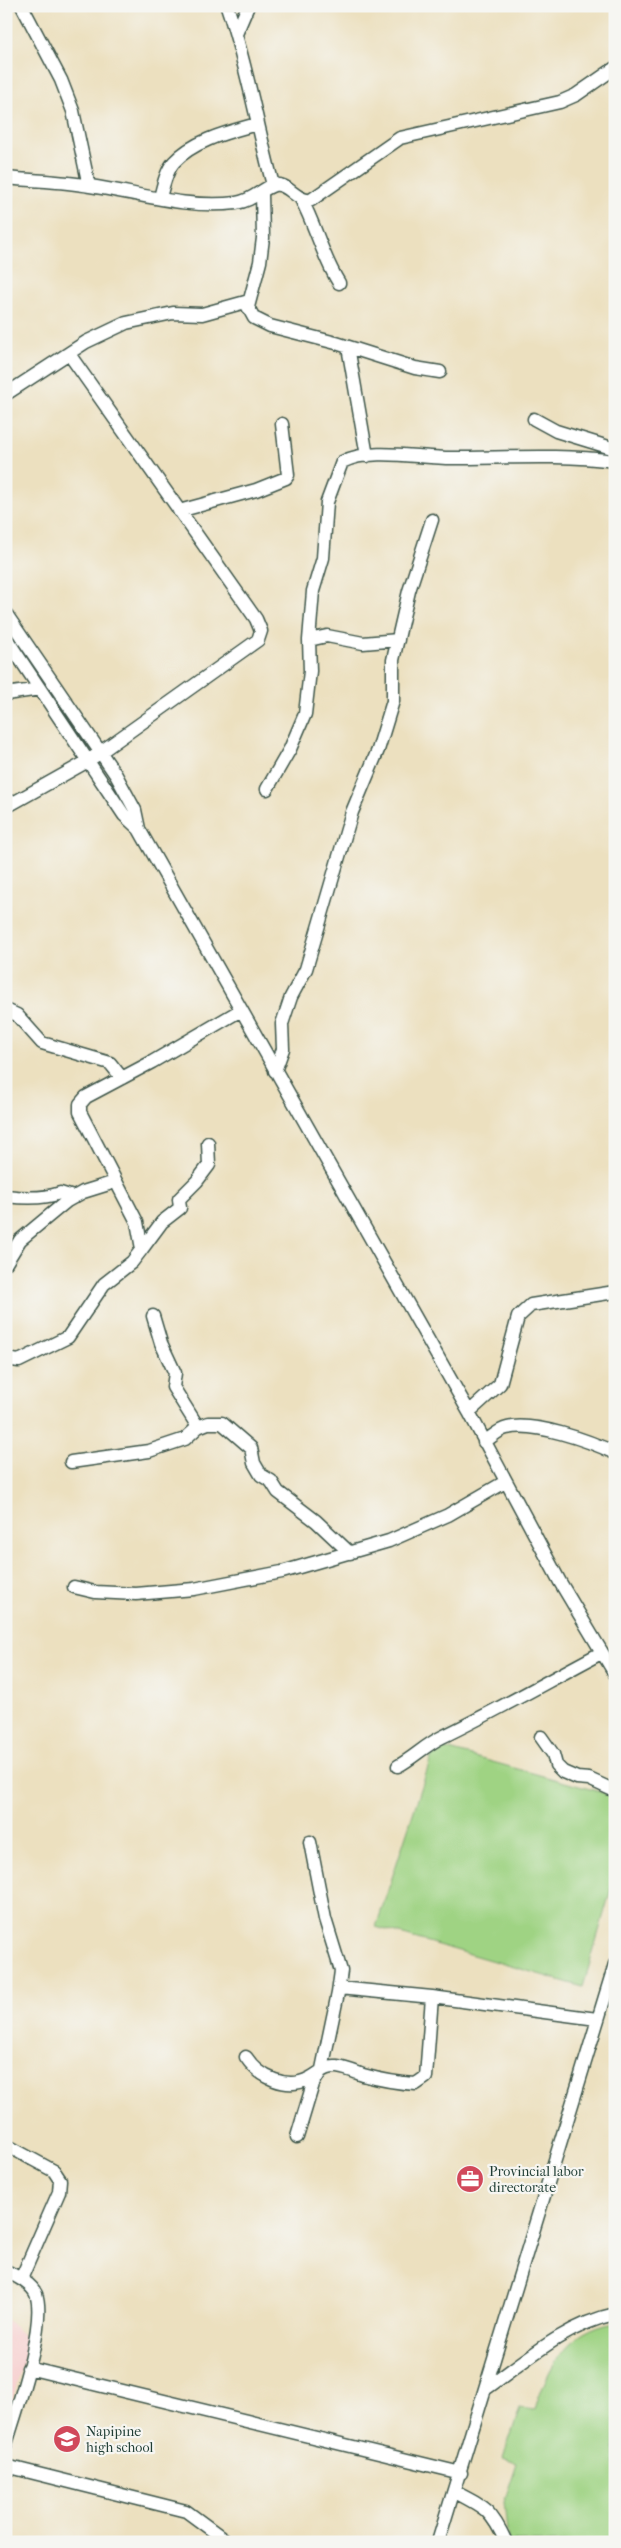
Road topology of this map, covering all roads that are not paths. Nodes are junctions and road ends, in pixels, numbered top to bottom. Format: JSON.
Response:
{"nodes":[{"id":1,"x":22,"y":6,"type":"edge"},
{"id":2,"x":227,"y":6,"type":"edge"},
{"id":3,"x":248,"y":6,"type":"edge"},
{"id":4,"x":236,"y":34,"type":"junction"},
{"id":5,"x":615,"y":68,"type":"edge"},
{"id":6,"x":257,"y":124,"type":"junction"},
{"id":7,"x":6,"y":178,"type":"edge"},
{"id":8,"x":89,"y":186,"type":"junction"},
{"id":9,"x":273,"y":186,"type":"junction"},
{"id":10,"x":262,"y":192,"type":"junction"},
{"id":11,"x":160,"y":198,"type":"junction"},
{"id":12,"x":301,"y":199,"type":"junction"},
{"id":13,"x":339,"y":283,"type":"dead end"},
{"id":14,"x":250,"y":301,"type":"junction"},
{"id":15,"x":348,"y":347,"type":"junction"},
{"id":16,"x":69,"y":354,"type":"junction"},
{"id":17,"x":440,"y":372,"type":"dead end"},
{"id":18,"x":6,"y":394,"type":"edge"},
{"id":19,"x":534,"y":419,"type":"dead end"},
{"id":20,"x":282,"y":424,"type":"dead end"},
{"id":21,"x":615,"y":449,"type":"edge"},
{"id":22,"x":367,"y":456,"type":"junction"},
{"id":23,"x":615,"y":461,"type":"edge"},
{"id":24,"x":179,"y":512,"type":"junction"},
{"id":25,"x":432,"y":520,"type":"dead end"},
{"id":26,"x":6,"y":614,"type":"edge"},
{"id":27,"x":6,"y":638,"type":"edge"},
{"id":28,"x":309,"y":640,"type":"junction"},
{"id":29,"x":398,"y":640,"type":"junction"},
{"id":30,"x":40,"y":688,"type":"junction"},
{"id":31,"x":6,"y":694,"type":"edge"},
{"id":32,"x":65,"y":698,"type":"junction"},
{"id":33,"x":52,"y":706,"type":"junction"},
{"id":34,"x":101,"y":752,"type":"junction"},
{"id":35,"x":88,"y":761,"type":"junction"},
{"id":36,"x":267,"y":789,"type":"dead end"},
{"id":37,"x":6,"y":807,"type":"edge"},
{"id":38,"x":139,"y":829,"type":"junction"},
{"id":39,"x":6,"y":1010,"type":"edge"},
{"id":40,"x":241,"y":1010,"type":"junction"},
{"id":41,"x":275,"y":1071,"type":"junction"},
{"id":42,"x":122,"y":1078,"type":"junction"},
{"id":43,"x":208,"y":1143,"type":"dead end"},
{"id":44,"x":115,"y":1182,"type":"junction"},
{"id":45,"x":6,"y":1196,"type":"edge"},
{"id":46,"x":73,"y":1197,"type":"junction"},
{"id":47,"x":142,"y":1249,"type":"junction"},
{"id":48,"x":6,"y":1263,"type":"edge"},
{"id":49,"x":615,"y":1292,"type":"edge"},
{"id":50,"x":153,"y":1316,"type":"dead end"},
{"id":51,"x":6,"y":1359,"type":"edge"},
{"id":52,"x":469,"y":1412,"type":"junction"},
{"id":53,"x":198,"y":1427,"type":"junction"},
{"id":54,"x":484,"y":1442,"type":"junction"},
{"id":55,"x":615,"y":1453,"type":"edge"},
{"id":56,"x":72,"y":1462,"type":"dead end"},
{"id":57,"x":505,"y":1482,"type":"junction"},
{"id":58,"x":350,"y":1553,"type":"junction"},
{"id":59,"x":74,"y":1587,"type":"dead end"},
{"id":60,"x":601,"y":1653,"type":"junction"},
{"id":61,"x":615,"y":1674,"type":"edge"},
{"id":62,"x":541,"y":1737,"type":"dead end"},
{"id":63,"x":398,"y":1766,"type":"dead end"},
{"id":64,"x":615,"y":1791,"type":"edge"},
{"id":65,"x":310,"y":1842,"type":"dead end"},
{"id":66,"x":615,"y":1964,"type":"edge"},
{"id":67,"x":339,"y":1988,"type":"junction"},
{"id":68,"x":432,"y":1997,"type":"junction"},
{"id":69,"x":597,"y":2020,"type":"junction"},
{"id":70,"x":246,"y":2057,"type":"dead end"},
{"id":71,"x":322,"y":2068,"type":"junction"},
{"id":72,"x":297,"y":2137,"type":"dead end"},
{"id":73,"x":6,"y":2145,"type":"edge"},
{"id":74,"x":6,"y":2271,"type":"edge"},
{"id":75,"x":21,"y":2279,"type":"junction"},
{"id":76,"x":615,"y":2314,"type":"edge"},
{"id":77,"x":28,"y":2368,"type":"junction"},
{"id":78,"x":487,"y":2388,"type":"junction"},
{"id":79,"x":6,"y":2444,"type":"edge"},
{"id":80,"x":6,"y":2466,"type":"edge"},
{"id":81,"x":461,"y":2473,"type":"junction"},
{"id":82,"x":455,"y":2492,"type":"junction"},
{"id":83,"x":228,"y":2542,"type":"edge"},
{"id":84,"x":438,"y":2542,"type":"edge"},
{"id":85,"x":506,"y":2542,"type":"edge"}],
"edges":[{"from":1,"to":8,"type":"street"},
{"from":2,"to":4,"type":"street"},
{"from":3,"to":4,"type":"street"},
{"from":4,"to":6,"type":"street"},
{"from":5,"to":12,"type":"street"},
{"from":6,"to":9,"type":"street"},
{"from":6,"to":11,"type":"street"},
{"from":7,"to":8,"type":"street"},
{"from":8,"to":11,"type":"street"},
{"from":9,"to":10,"type":"street"},
{"from":9,"to":12,"type":"street"},
{"from":10,"to":11,"type":"street"},
{"from":10,"to":14,"type":"street"},
{"from":12,"to":13,"type":"street"},
{"from":14,"to":15,"type":"street"},
{"from":14,"to":16,"type":"street"},
{"from":15,"to":17,"type":"street"},
{"from":15,"to":22,"type":"street"},
{"from":16,"to":18,"type":"street"},
{"from":16,"to":24,"type":"street"},
{"from":19,"to":21,"type":"street"},
{"from":20,"to":24,"type":"street"},
{"from":22,"to":23,"type":"street"},
{"from":22,"to":28,"type":"street"},
{"from":24,"to":34,"type":"street"},
{"from":25,"to":29,"type":"street"},
{"from":26,"to":32,"type":"street"},
{"from":27,"to":30,"type":"street"},
{"from":28,"to":29,"type":"street"},
{"from":28,"to":36,"type":"street"},
{"from":29,"to":41,"type":"street"},
{"from":30,"to":31,"type":"street"},
{"from":30,"to":33,"type":"street"},
{"from":32,"to":33,"type":"street"},
{"from":32,"to":34,"type":"street"},
{"from":33,"to":35,"type":"street"},
{"from":34,"to":35,"type":"street"},
{"from":34,"to":38,"type":"street"},
{"from":35,"to":37,"type":"street"},
{"from":35,"to":38,"type":"street"},
{"from":38,"to":40,"type":"street"},
{"from":39,"to":42,"type":"street"},
{"from":40,"to":41,"type":"street"},
{"from":40,"to":42,"type":"street"},
{"from":41,"to":52,"type":"street"},
{"from":42,"to":44,"type":"street"},
{"from":43,"to":47,"type":"street"},
{"from":44,"to":46,"type":"street"},
{"from":44,"to":47,"type":"street"},
{"from":45,"to":46,"type":"street"},
{"from":46,"to":48,"type":"street"},
{"from":47,"to":51,"type":"street"},
{"from":49,"to":52,"type":"street"},
{"from":50,"to":53,"type":"street"},
{"from":52,"to":54,"type":"street"},
{"from":53,"to":56,"type":"street"},
{"from":53,"to":58,"type":"street"},
{"from":54,"to":55,"type":"street"},
{"from":54,"to":57,"type":"street"},
{"from":57,"to":58,"type":"street"},
{"from":57,"to":60,"type":"street"},
{"from":58,"to":59,"type":"street"},
{"from":60,"to":61,"type":"street"},
{"from":60,"to":63,"type":"street"},
{"from":62,"to":64,"type":"street"},
{"from":65,"to":67,"type":"street"},
{"from":66,"to":69,"type":"street"},
{"from":67,"to":68,"type":"street"},
{"from":67,"to":71,"type":"street"},
{"from":68,"to":69,"type":"street"},
{"from":68,"to":71,"type":"street"},
{"from":69,"to":78,"type":"street"},
{"from":70,"to":71,"type":"street"},
{"from":71,"to":72,"type":"street"},
{"from":73,"to":75,"type":"street"},
{"from":74,"to":75,"type":"street"},
{"from":75,"to":77,"type":"street"},
{"from":76,"to":78,"type":"street"},
{"from":77,"to":79,"type":"street"},
{"from":77,"to":81,"type":"street"},
{"from":78,"to":81,"type":"street"},
{"from":80,"to":83,"type":"street"},
{"from":81,"to":82,"type":"street"},
{"from":82,"to":84,"type":"street"},
{"from":82,"to":85,"type":"street"}]}
